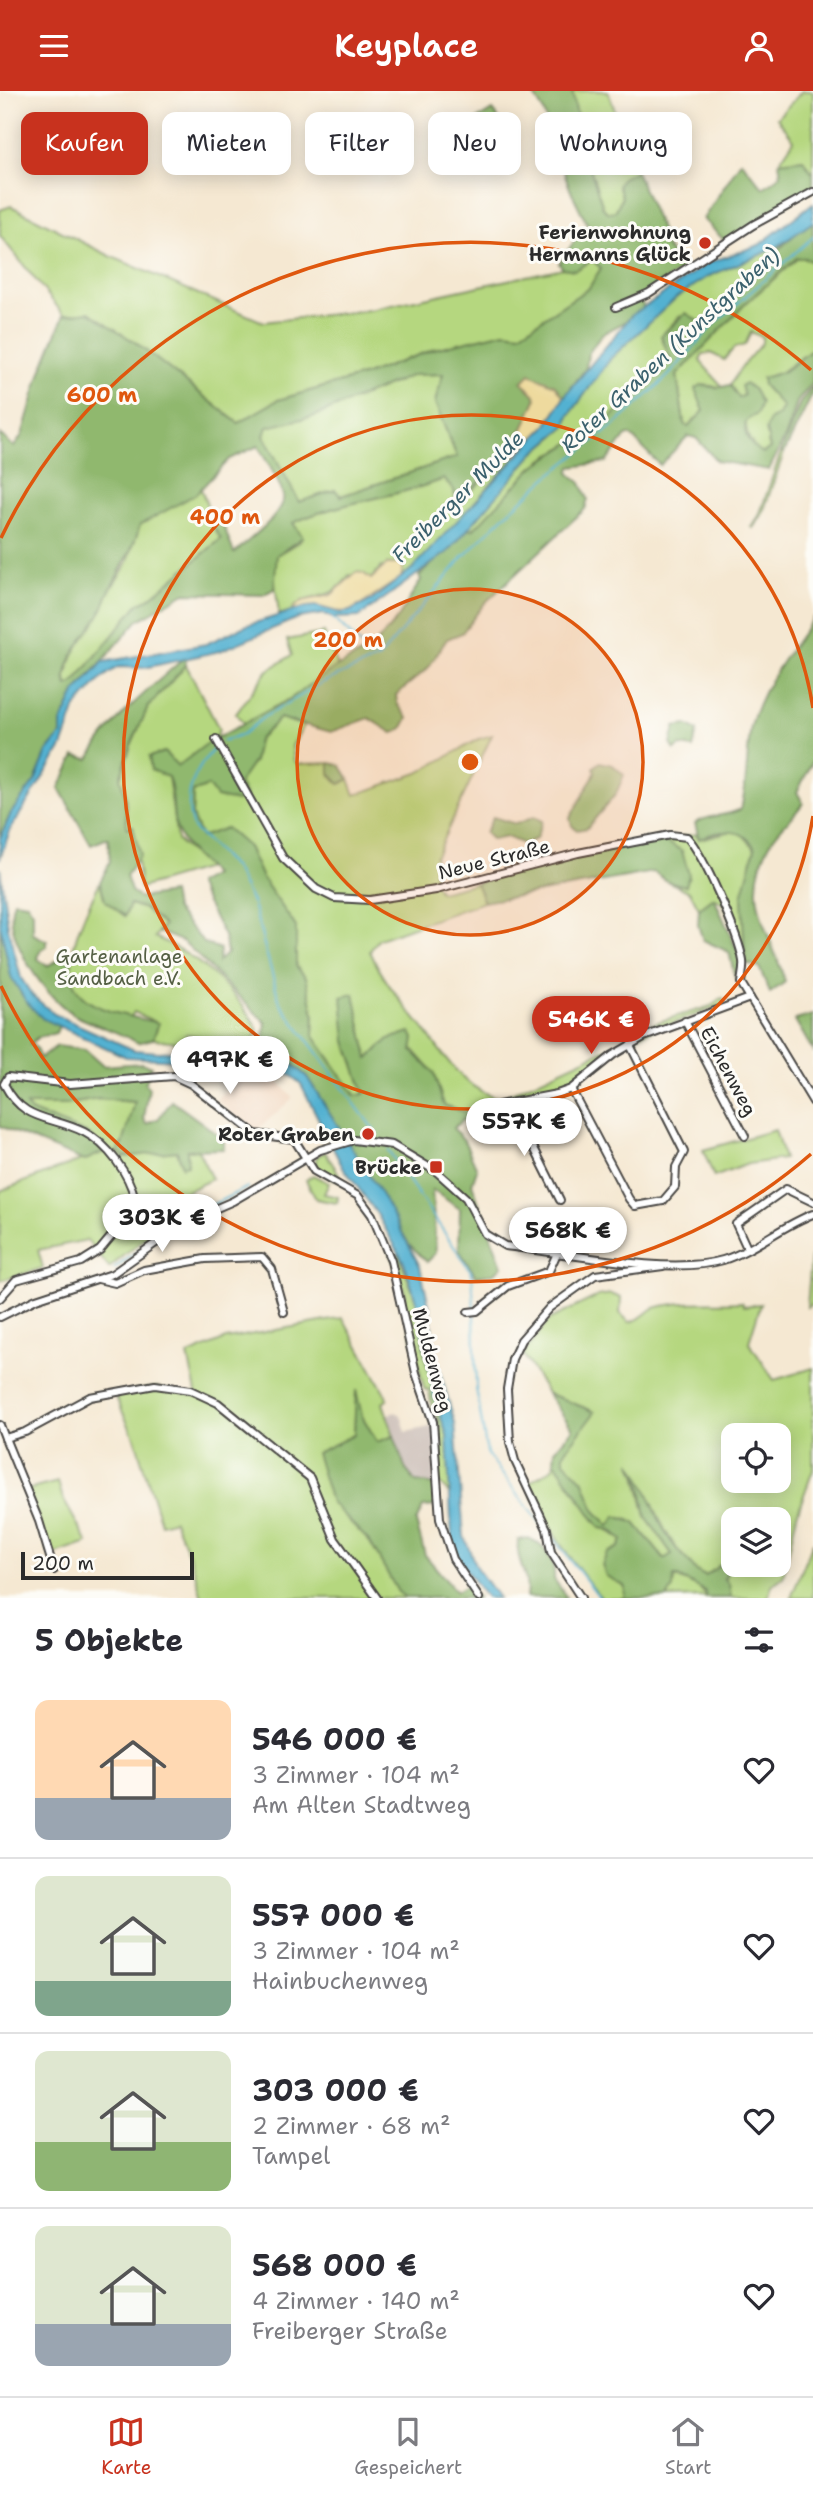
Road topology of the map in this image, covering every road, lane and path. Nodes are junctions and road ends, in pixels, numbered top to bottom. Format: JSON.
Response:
{"nodes":[{"id":1,"x":813,"y":192,"type":"edge"},
{"id":2,"x":616,"y":307,"type":"dead end"},
{"id":3,"x":216,"y":739,"type":"dead end"},
{"id":4,"x":750,"y":998,"type":"junction"},
{"id":5,"x":685,"y":1021,"type":"junction"},
{"id":6,"x":630,"y":1045,"type":"junction"},
{"id":7,"x":571,"y":1089,"type":"junction"},
{"id":8,"x":813,"y":1102,"type":"edge"},
{"id":9,"x":512,"y":1104,"type":"junction"},
{"id":10,"x":499,"y":1105,"type":"dead end"},
{"id":11,"x":745,"y":1136,"type":"dead end"},
{"id":12,"x":309,"y":1155,"type":"junction"},
{"id":13,"x":560,"y":1200,"type":"dead end"},
{"id":14,"x":813,"y":1202,"type":"edge"},
{"id":15,"x":813,"y":1214,"type":"edge"},
{"id":16,"x":747,"y":1248,"type":"junction"},
{"id":17,"x":558,"y":1251,"type":"junction"},
{"id":18,"x":666,"y":1264,"type":"junction"},
{"id":19,"x":98,"y":1279,"type":"junction"},
{"id":20,"x":0,"y":1298,"type":"edge"},
{"id":21,"x":284,"y":1312,"type":"dead end"},
{"id":22,"x":471,"y":1312,"type":"dead end"},
{"id":23,"x":0,"y":1317,"type":"edge"},
{"id":24,"x":0,"y":1425,"type":"edge"},
{"id":25,"x":5,"y":1438,"type":"junction"},
{"id":26,"x":54,"y":1570,"type":"dead end"},
{"id":27,"x":377,"y":1598,"type":"edge"},
{"id":28,"x":479,"y":1598,"type":"edge"},
{"id":29,"x":581,"y":1598,"type":"edge"}],
"edges":[{"from":1,"to":2,"type":"street"},
{"from":3,"to":4,"type":"street","name":"Neue Straße"},
{"from":4,"to":5,"type":"street"},
{"from":4,"to":8,"type":"street"},
{"from":5,"to":6,"type":"street"},
{"from":5,"to":11,"type":"street","name":"Eichenweg"},
{"from":6,"to":7,"type":"street"},
{"from":6,"to":7,"type":"street"},
{"from":7,"to":9,"type":"street"},
{"from":9,"to":10,"type":"street"},
{"from":9,"to":13,"type":"street"},
{"from":12,"to":17,"type":"street"},
{"from":12,"to":19,"type":"street"},
{"from":12,"to":20,"type":"street","name":"Muldenweg"},
{"from":12,"to":28,"type":"street","name":"Muldenweg"},
{"from":14,"to":16,"type":"street"},
{"from":15,"to":16,"type":"street"},
{"from":16,"to":18,"type":"street"},
{"from":17,"to":18,"type":"street"},
{"from":17,"to":22,"type":"street"},
{"from":18,"to":29,"type":"street"},
{"from":19,"to":21,"type":"street"},
{"from":19,"to":23,"type":"street"},
{"from":24,"to":25,"type":"street"},
{"from":25,"to":26,"type":"street"},
{"from":25,"to":27,"type":"street"}]}
